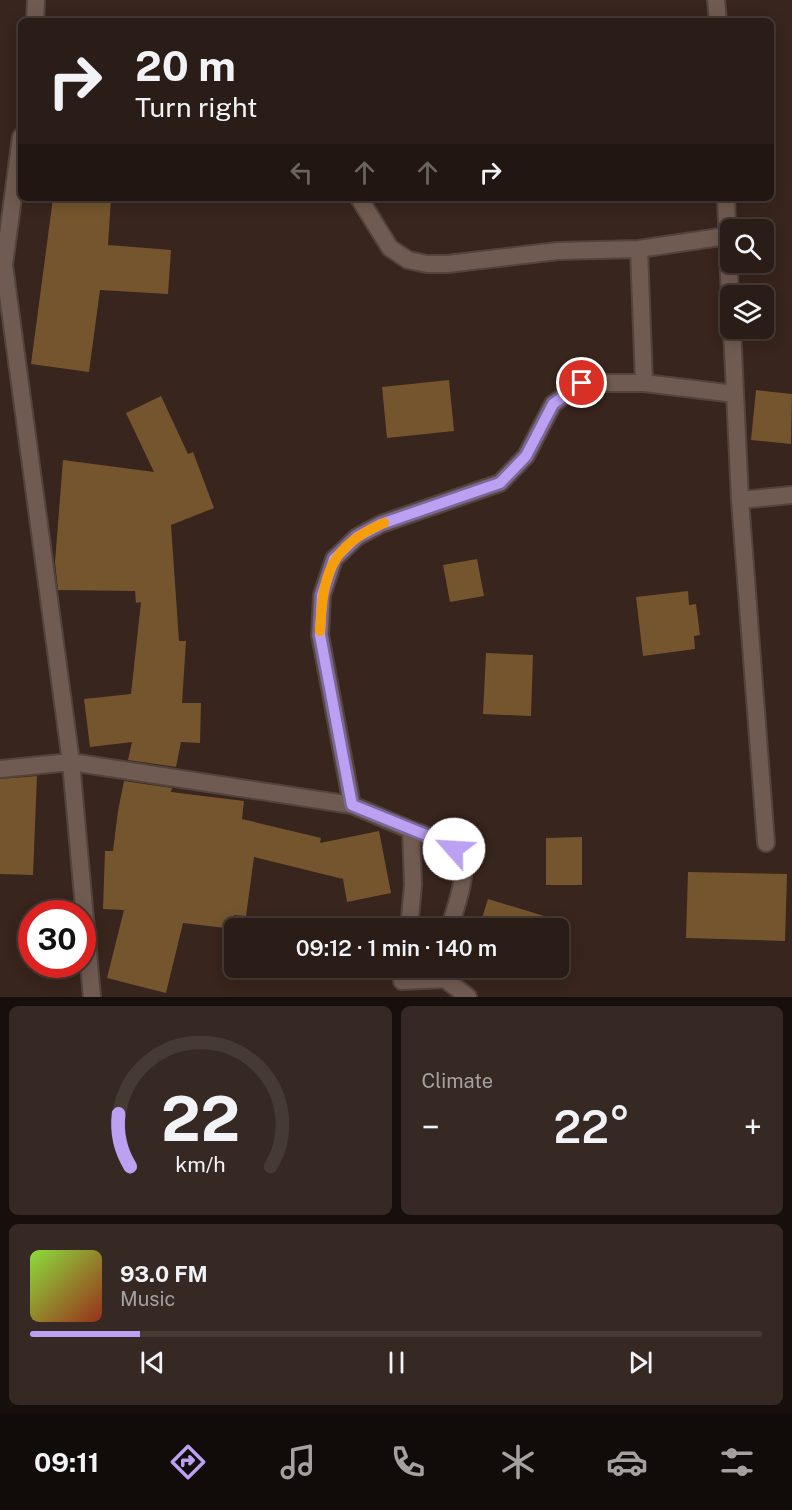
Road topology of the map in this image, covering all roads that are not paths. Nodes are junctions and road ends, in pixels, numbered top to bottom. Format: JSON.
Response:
{"nodes":[{"id":1,"x":36,"y":0,"type":"edge"},
{"id":2,"x":716,"y":0,"type":"edge"},
{"id":3,"x":35,"y":18,"type":"edge"},
{"id":4,"x":718,"y":18,"type":"edge"},
{"id":5,"x":18,"y":157,"type":"edge"},
{"id":6,"x":361,"y":201,"type":"edge"},
{"id":7,"x":726,"y":201,"type":"edge"},
{"id":8,"x":727,"y":219,"type":"edge"},
{"id":9,"x":720,"y":238,"type":"edge"},
{"id":10,"x":639,"y":249,"type":"junction"},
{"id":11,"x":2,"y":265,"type":"edge"},
{"id":12,"x":732,"y":339,"type":"edge"},
{"id":13,"x":644,"y":383,"type":"junction"},
{"id":14,"x":735,"y":394,"type":"junction"},
{"id":15,"x":792,"y":495,"type":"edge"},
{"id":16,"x":740,"y":500,"type":"junction"},
{"id":17,"x":71,"y":762,"type":"junction"},
{"id":18,"x":0,"y":769,"type":"edge"},
{"id":19,"x":352,"y":805,"type":"junction"},
{"id":20,"x":411,"y":830,"type":"junction"},
{"id":21,"x":766,"y":843,"type":"dead end"},
{"id":22,"x":410,"y":918,"type":"edge"},
{"id":23,"x":453,"y":918,"type":"edge"},
{"id":24,"x":402,"y":978,"type":"edge"},
{"id":25,"x":418,"y":978,"type":"edge"},
{"id":26,"x":450,"y":978,"type":"edge"},
{"id":27,"x":92,"y":997,"type":"edge"},
{"id":28,"x":468,"y":997,"type":"edge"}],
"edges":[{"from":1,"to":3,"type":"street"},
{"from":2,"to":4,"type":"street"},
{"from":5,"to":11,"type":"street"},
{"from":6,"to":10,"type":"street"},
{"from":7,"to":8,"type":"street"},
{"from":9,"to":10,"type":"street"},
{"from":10,"to":13,"type":"street"},
{"from":11,"to":17,"type":"street"},
{"from":12,"to":14,"type":"street"},
{"from":13,"to":14,"type":"street"},
{"from":13,"to":19,"type":"street"},
{"from":14,"to":16,"type":"street"},
{"from":15,"to":16,"type":"street"},
{"from":16,"to":21,"type":"street"},
{"from":17,"to":18,"type":"street"},
{"from":17,"to":19,"type":"street"},
{"from":17,"to":27,"type":"street"},
{"from":19,"to":20,"type":"street"},
{"from":20,"to":22,"type":"street"},
{"from":20,"to":23,"type":"street"},
{"from":24,"to":25,"type":"street"},
{"from":26,"to":28,"type":"street"}]}
